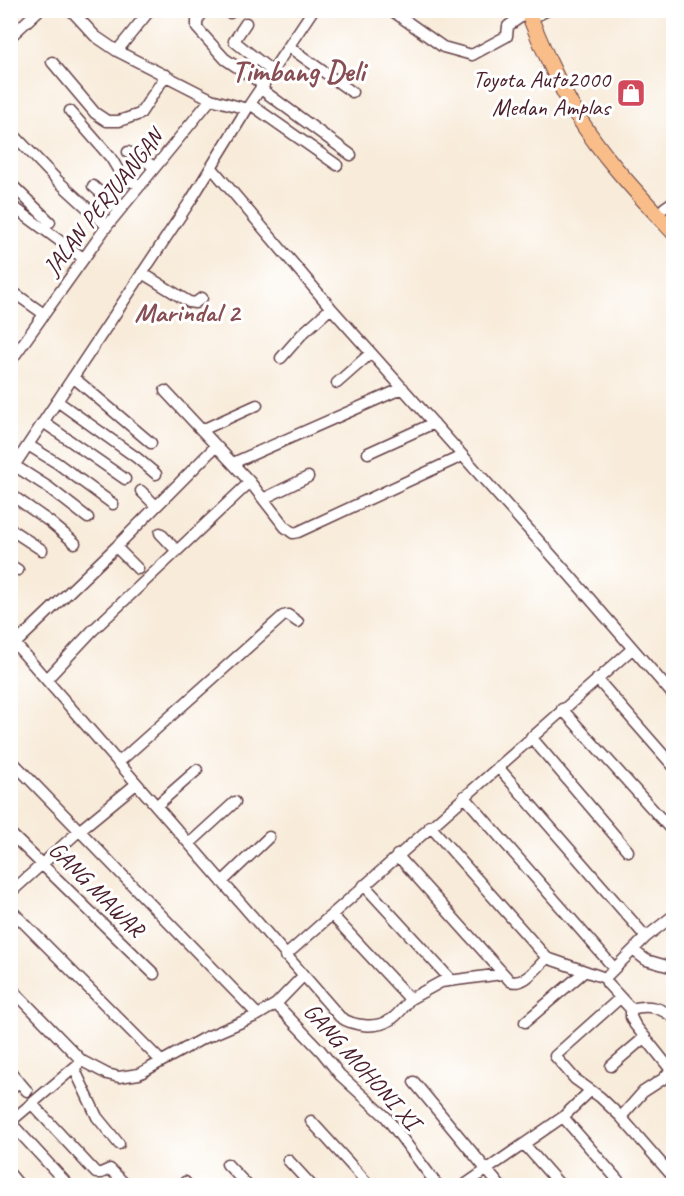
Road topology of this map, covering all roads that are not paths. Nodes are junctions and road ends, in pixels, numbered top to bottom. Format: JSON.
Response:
{"nodes":[{"id":1,"x":31,"y":10,"type":"edge"},
{"id":2,"x":39,"y":10,"type":"edge"},
{"id":3,"x":71,"y":10,"type":"edge"},
{"id":4,"x":150,"y":10,"type":"edge"},
{"id":5,"x":204,"y":10,"type":"edge"},
{"id":6,"x":313,"y":10,"type":"edge"},
{"id":7,"x":391,"y":10,"type":"edge"},
{"id":8,"x":535,"y":12,"type":"edge"},
{"id":9,"x":246,"y":23,"type":"dead end"},
{"id":10,"x":10,"y":29,"type":"edge"},
{"id":11,"x":10,"y":37,"type":"edge"},
{"id":12,"x":289,"y":47,"type":"junction"},
{"id":13,"x":117,"y":51,"type":"junction"},
{"id":14,"x":52,"y":62,"type":"dead end"},
{"id":15,"x":273,"y":72,"type":"junction"},
{"id":16,"x":166,"y":75,"type":"junction"},
{"id":17,"x":262,"y":87,"type":"junction"},
{"id":18,"x":352,"y":92,"type":"dead end"},
{"id":19,"x":212,"y":99,"type":"junction"},
{"id":20,"x":249,"y":106,"type":"junction"},
{"id":21,"x":70,"y":111,"type":"dead end"},
{"id":22,"x":11,"y":134,"type":"edge"},
{"id":23,"x":128,"y":152,"type":"dead end"},
{"id":24,"x":351,"y":155,"type":"dead end"},
{"id":25,"x":337,"y":165,"type":"dead end"},
{"id":26,"x":154,"y":167,"type":"junction"},
{"id":27,"x":212,"y":168,"type":"junction"},
{"id":28,"x":10,"y":183,"type":"edge"},
{"id":29,"x":141,"y":185,"type":"junction"},
{"id":30,"x":93,"y":186,"type":"dead end"},
{"id":31,"x":11,"y":205,"type":"edge"},
{"id":32,"x":34,"y":206,"type":"junction"},
{"id":33,"x":670,"y":209,"type":"edge"},
{"id":34,"x":120,"y":210,"type":"junction"},
{"id":35,"x":25,"y":218,"type":"junction"},
{"id":36,"x":50,"y":222,"type":"dead end"},
{"id":37,"x":106,"y":226,"type":"junction"},
{"id":38,"x":674,"y":233,"type":"edge"},
{"id":39,"x":83,"y":258,"type":"junction"},
{"id":40,"x":142,"y":273,"type":"junction"},
{"id":41,"x":10,"y":290,"type":"edge"},
{"id":42,"x":202,"y":298,"type":"dead end"},
{"id":43,"x":330,"y":308,"type":"junction"},
{"id":44,"x":44,"y":314,"type":"junction"},
{"id":45,"x":371,"y":353,"type":"junction"},
{"id":46,"x":12,"y":358,"type":"edge"},
{"id":47,"x":280,"y":358,"type":"dead end"},
{"id":48,"x":73,"y":378,"type":"junction"},
{"id":49,"x":336,"y":382,"type":"dead end"},
{"id":50,"x":403,"y":388,"type":"junction"},
{"id":51,"x":165,"y":391,"type":"dead end"},
{"id":52,"x":57,"y":401,"type":"junction"},
{"id":53,"x":257,"y":405,"type":"dead end"},
{"id":54,"x":43,"y":422,"type":"junction"},
{"id":55,"x":434,"y":423,"type":"junction"},
{"id":56,"x":202,"y":430,"type":"junction"},
{"id":57,"x":152,"y":443,"type":"dead end"},
{"id":58,"x":28,"y":445,"type":"junction"},
{"id":59,"x":216,"y":446,"type":"junction"},
{"id":60,"x":368,"y":453,"type":"dead end"},
{"id":61,"x":462,"y":456,"type":"junction"},
{"id":62,"x":233,"y":463,"type":"junction"},
{"id":63,"x":13,"y":469,"type":"edge"},
{"id":64,"x":156,"y":474,"type":"dead end"},
{"id":65,"x":308,"y":477,"type":"dead end"},
{"id":66,"x":125,"y":479,"type":"dead end"},
{"id":67,"x":250,"y":482,"type":"junction"},
{"id":68,"x":141,"y":491,"type":"dead end"},
{"id":69,"x":10,"y":494,"type":"edge"},
{"id":70,"x":265,"y":498,"type":"junction"},
{"id":71,"x":113,"y":504,"type":"dead end"},
{"id":72,"x":156,"y":506,"type":"junction"},
{"id":73,"x":88,"y":518,"type":"dead end"},
{"id":74,"x":10,"y":529,"type":"edge"},
{"id":75,"x":160,"y":533,"type":"dead end"},
{"id":76,"x":75,"y":543,"type":"dead end"},
{"id":77,"x":116,"y":547,"type":"junction"},
{"id":78,"x":42,"y":550,"type":"dead end"},
{"id":79,"x":176,"y":550,"type":"junction"},
{"id":80,"x":138,"y":569,"type":"dead end"},
{"id":81,"x":298,"y":622,"type":"dead end"},
{"id":82,"x":13,"y":640,"type":"edge"},
{"id":83,"x":632,"y":649,"type":"junction"},
{"id":84,"x":47,"y":679,"type":"junction"},
{"id":85,"x":597,"y":679,"type":"junction"},
{"id":86,"x":674,"y":696,"type":"edge"},
{"id":87,"x":562,"y":709,"type":"junction"},
{"id":88,"x":531,"y":737,"type":"junction"},
{"id":89,"x":10,"y":759,"type":"edge"},
{"id":90,"x":118,"y":763,"type":"junction"},
{"id":91,"x":498,"y":767,"type":"junction"},
{"id":92,"x":674,"y":767,"type":"edge"},
{"id":93,"x":197,"y":770,"type":"dead end"},
{"id":94,"x":136,"y":784,"type":"junction"},
{"id":95,"x":464,"y":796,"type":"junction"},
{"id":96,"x":235,"y":802,"type":"dead end"},
{"id":97,"x":156,"y":806,"type":"junction"},
{"id":98,"x":430,"y":826,"type":"junction"},
{"id":99,"x":80,"y":830,"type":"junction"},
{"id":100,"x":10,"y":833,"type":"edge"},
{"id":101,"x":674,"y":833,"type":"edge"},
{"id":102,"x":269,"y":837,"type":"dead end"},
{"id":103,"x":189,"y":843,"type":"junction"},
{"id":104,"x":628,"y":851,"type":"dead end"},
{"id":105,"x":397,"y":855,"type":"junction"},
{"id":106,"x":42,"y":864,"type":"junction"},
{"id":107,"x":222,"y":882,"type":"junction"},
{"id":108,"x":364,"y":885,"type":"junction"},
{"id":109,"x":10,"y":893,"type":"edge"},
{"id":110,"x":10,"y":909,"type":"edge"},
{"id":111,"x":332,"y":915,"type":"junction"},
{"id":112,"x":674,"y":915,"type":"edge"},
{"id":113,"x":646,"y":937,"type":"junction"},
{"id":114,"x":633,"y":950,"type":"junction"},
{"id":115,"x":285,"y":956,"type":"junction"},
{"id":116,"x":547,"y":958,"type":"junction"},
{"id":117,"x":614,"y":968,"type":"junction"},
{"id":118,"x":674,"y":968,"type":"edge"},
{"id":119,"x":584,"y":972,"type":"junction"},
{"id":120,"x":154,"y":974,"type":"dead end"},
{"id":121,"x":502,"y":974,"type":"junction"},
{"id":122,"x":303,"y":976,"type":"junction"},
{"id":123,"x":605,"y":978,"type":"junction"},
{"id":124,"x":451,"y":980,"type":"junction"},
{"id":125,"x":10,"y":987,"type":"edge"},
{"id":126,"x":620,"y":998,"type":"junction"},
{"id":127,"x":410,"y":999,"type":"junction"},
{"id":128,"x":276,"y":1004,"type":"junction"},
{"id":129,"x":631,"y":1009,"type":"junction"},
{"id":130,"x":258,"y":1015,"type":"junction"},
{"id":131,"x":674,"y":1018,"type":"edge"},
{"id":132,"x":525,"y":1022,"type":"dead end"},
{"id":133,"x":645,"y":1038,"type":"junction"},
{"id":134,"x":161,"y":1061,"type":"junction"},
{"id":135,"x":78,"y":1064,"type":"junction"},
{"id":136,"x":611,"y":1066,"type":"dead end"},
{"id":137,"x":10,"y":1071,"type":"edge"},
{"id":138,"x":20,"y":1081,"type":"junction"},
{"id":139,"x":414,"y":1082,"type":"dead end"},
{"id":140,"x":10,"y":1090,"type":"edge"},
{"id":141,"x":27,"y":1091,"type":"dead end"},
{"id":142,"x":590,"y":1091,"type":"junction"},
{"id":143,"x":32,"y":1104,"type":"junction"},
{"id":144,"x":563,"y":1117,"type":"junction"},
{"id":145,"x":621,"y":1117,"type":"junction"},
{"id":146,"x":311,"y":1121,"type":"dead end"},
{"id":147,"x":10,"y":1122,"type":"edge"},
{"id":148,"x":119,"y":1144,"type":"dead end"},
{"id":149,"x":524,"y":1144,"type":"junction"},
{"id":150,"x":288,"y":1160,"type":"dead end"},
{"id":151,"x":227,"y":1164,"type":"dead end"},
{"id":152,"x":486,"y":1170,"type":"junction"},
{"id":153,"x":671,"y":1171,"type":"edge"},
{"id":154,"x":10,"y":1174,"type":"edge"},
{"id":155,"x":20,"y":1185,"type":"edge"},
{"id":156,"x":69,"y":1185,"type":"edge"},
{"id":157,"x":127,"y":1185,"type":"edge"},
{"id":158,"x":248,"y":1185,"type":"edge"},
{"id":159,"x":312,"y":1185,"type":"edge"},
{"id":160,"x":370,"y":1185,"type":"edge"},
{"id":161,"x":438,"y":1185,"type":"edge"},
{"id":162,"x":464,"y":1185,"type":"edge"},
{"id":163,"x":500,"y":1185,"type":"edge"},
{"id":164,"x":561,"y":1185,"type":"edge"},
{"id":165,"x":623,"y":1185,"type":"edge"}],
"edges":[{"from":1,"to":10,"type":"street"},
{"from":2,"to":11,"type":"street"},
{"from":3,"to":13,"type":"street"},
{"from":4,"to":13,"type":"street"},
{"from":5,"to":17,"type":"street"},
{"from":6,"to":12,"type":"street"},
{"from":7,"to":8,"type":"street"},
{"from":8,"to":33,"type":"highway"},
{"from":8,"to":38,"type":"highway"},
{"from":9,"to":15,"type":"street"},
{"from":12,"to":15,"type":"street"},
{"from":12,"to":18,"type":"street"},
{"from":13,"to":16,"type":"street"},
{"from":14,"to":16,"type":"street"},
{"from":15,"to":17,"type":"street"},
{"from":16,"to":19,"type":"street"},
{"from":17,"to":20,"type":"street"},
{"from":17,"to":24,"type":"street"},
{"from":19,"to":20,"type":"street"},
{"from":19,"to":26,"type":"street","name":"JALAN PERJUANGAN"},
{"from":20,"to":25,"type":"street"},
{"from":20,"to":27,"type":"street"},
{"from":21,"to":29,"type":"street"},
{"from":22,"to":37,"type":"street"},
{"from":23,"to":26,"type":"street"},
{"from":26,"to":29,"type":"street","name":"JALAN PERJUANGAN"},
{"from":27,"to":40,"type":"street"},
{"from":27,"to":43,"type":"street"},
{"from":28,"to":32,"type":"street"},
{"from":29,"to":34,"type":"street","name":"JALAN PERJUANGAN"},
{"from":30,"to":34,"type":"street"},
{"from":31,"to":35,"type":"street"},
{"from":32,"to":35,"type":"street"},
{"from":32,"to":36,"type":"street"},
{"from":34,"to":37,"type":"street","name":"JALAN PERJUANGAN"},
{"from":35,"to":39,"type":"street"},
{"from":37,"to":39,"type":"street","name":"JALAN PERJUANGAN"},
{"from":39,"to":44,"type":"street","name":"JALAN PERJUANGAN"},
{"from":40,"to":42,"type":"street"},
{"from":40,"to":48,"type":"street"},
{"from":41,"to":44,"type":"street"},
{"from":43,"to":45,"type":"street"},
{"from":43,"to":47,"type":"street"},
{"from":44,"to":46,"type":"street","name":"JALAN PERJUANGAN"},
{"from":45,"to":49,"type":"street"},
{"from":45,"to":50,"type":"street"},
{"from":48,"to":52,"type":"street"},
{"from":48,"to":57,"type":"street"},
{"from":50,"to":55,"type":"street"},
{"from":50,"to":62,"type":"street"},
{"from":51,"to":56,"type":"street"},
{"from":52,"to":54,"type":"street"},
{"from":52,"to":64,"type":"street"},
{"from":53,"to":56,"type":"street"},
{"from":54,"to":58,"type":"street"},
{"from":54,"to":66,"type":"street"},
{"from":55,"to":60,"type":"street"},
{"from":55,"to":61,"type":"street"},
{"from":56,"to":59,"type":"street"},
{"from":58,"to":63,"type":"street"},
{"from":58,"to":71,"type":"street"},
{"from":59,"to":62,"type":"street"},
{"from":59,"to":72,"type":"street"},
{"from":61,"to":70,"type":"street"},
{"from":61,"to":83,"type":"street"},
{"from":62,"to":67,"type":"street"},
{"from":63,"to":73,"type":"street"},
{"from":65,"to":70,"type":"street"},
{"from":67,"to":70,"type":"street"},
{"from":67,"to":79,"type":"street"},
{"from":68,"to":72,"type":"street"},
{"from":69,"to":76,"type":"street"},
{"from":72,"to":77,"type":"street"},
{"from":74,"to":78,"type":"street"},
{"from":75,"to":79,"type":"street"},
{"from":77,"to":80,"type":"street"},
{"from":77,"to":82,"type":"street"},
{"from":79,"to":84,"type":"street"},
{"from":81,"to":90,"type":"street"},
{"from":82,"to":84,"type":"street"},
{"from":83,"to":85,"type":"street"},
{"from":83,"to":86,"type":"street"},
{"from":84,"to":90,"type":"street"},
{"from":85,"to":87,"type":"street"},
{"from":85,"to":92,"type":"street"},
{"from":87,"to":88,"type":"street"},
{"from":87,"to":101,"type":"street"},
{"from":88,"to":91,"type":"street"},
{"from":88,"to":104,"type":"street"},
{"from":89,"to":99,"type":"street"},
{"from":90,"to":94,"type":"street"},
{"from":91,"to":95,"type":"street"},
{"from":91,"to":113,"type":"street"},
{"from":93,"to":97,"type":"street"},
{"from":94,"to":97,"type":"street"},
{"from":94,"to":99,"type":"street"},
{"from":95,"to":98,"type":"street"},
{"from":95,"to":117,"type":"street"},
{"from":96,"to":103,"type":"street"},
{"from":97,"to":103,"type":"street"},
{"from":98,"to":105,"type":"street"},
{"from":98,"to":116,"type":"street"},
{"from":99,"to":106,"type":"street"},
{"from":99,"to":130,"type":"street"},
{"from":100,"to":106,"type":"street","name":"GANG MAWAR"},
{"from":102,"to":107,"type":"street"},
{"from":103,"to":107,"type":"street"},
{"from":105,"to":108,"type":"street"},
{"from":105,"to":121,"type":"street"},
{"from":106,"to":109,"type":"street"},
{"from":106,"to":120,"type":"street","name":"GANG MAWAR"},
{"from":107,"to":115,"type":"street"},
{"from":108,"to":111,"type":"street"},
{"from":108,"to":124,"type":"street"},
{"from":110,"to":134,"type":"street"},
{"from":111,"to":115,"type":"street"},
{"from":111,"to":127,"type":"street"},
{"from":112,"to":113,"type":"street"},
{"from":113,"to":114,"type":"street"},
{"from":114,"to":117,"type":"street"},
{"from":114,"to":118,"type":"street"},
{"from":115,"to":122,"type":"street"},
{"from":116,"to":119,"type":"street"},
{"from":116,"to":121,"type":"street"},
{"from":117,"to":123,"type":"street"},
{"from":119,"to":123,"type":"street"},
{"from":119,"to":132,"type":"street"},
{"from":121,"to":124,"type":"street"},
{"from":122,"to":127,"type":"street"},
{"from":122,"to":128,"type":"street"},
{"from":123,"to":126,"type":"street"},
{"from":124,"to":127,"type":"street"},
{"from":125,"to":135,"type":"street"},
{"from":126,"to":129,"type":"street"},
{"from":126,"to":142,"type":"street"},
{"from":128,"to":130,"type":"street"},
{"from":128,"to":161,"type":"street","name":"GANG MOHONI XI"},
{"from":129,"to":131,"type":"street"},
{"from":129,"to":133,"type":"street"},
{"from":130,"to":134,"type":"street"},
{"from":133,"to":136,"type":"street"},
{"from":133,"to":145,"type":"street"},
{"from":134,"to":135,"type":"street"},
{"from":135,"to":143,"type":"street"},
{"from":135,"to":148,"type":"street"},
{"from":137,"to":138,"type":"street"},
{"from":138,"to":140,"type":"street"},
{"from":138,"to":141,"type":"street"},
{"from":139,"to":152,"type":"street"},
{"from":142,"to":144,"type":"street"},
{"from":142,"to":145,"type":"street"},
{"from":143,"to":147,"type":"street"},
{"from":143,"to":157,"type":"street"},
{"from":144,"to":149,"type":"street"},
{"from":144,"to":165,"type":"street"},
{"from":145,"to":153,"type":"street"},
{"from":146,"to":160,"type":"street"},
{"from":147,"to":156,"type":"street"},
{"from":149,"to":152,"type":"street"},
{"from":149,"to":164,"type":"street"},
{"from":150,"to":159,"type":"street"},
{"from":151,"to":158,"type":"street"},
{"from":152,"to":162,"type":"street"},
{"from":152,"to":163,"type":"street"},
{"from":154,"to":155,"type":"street"}]}
